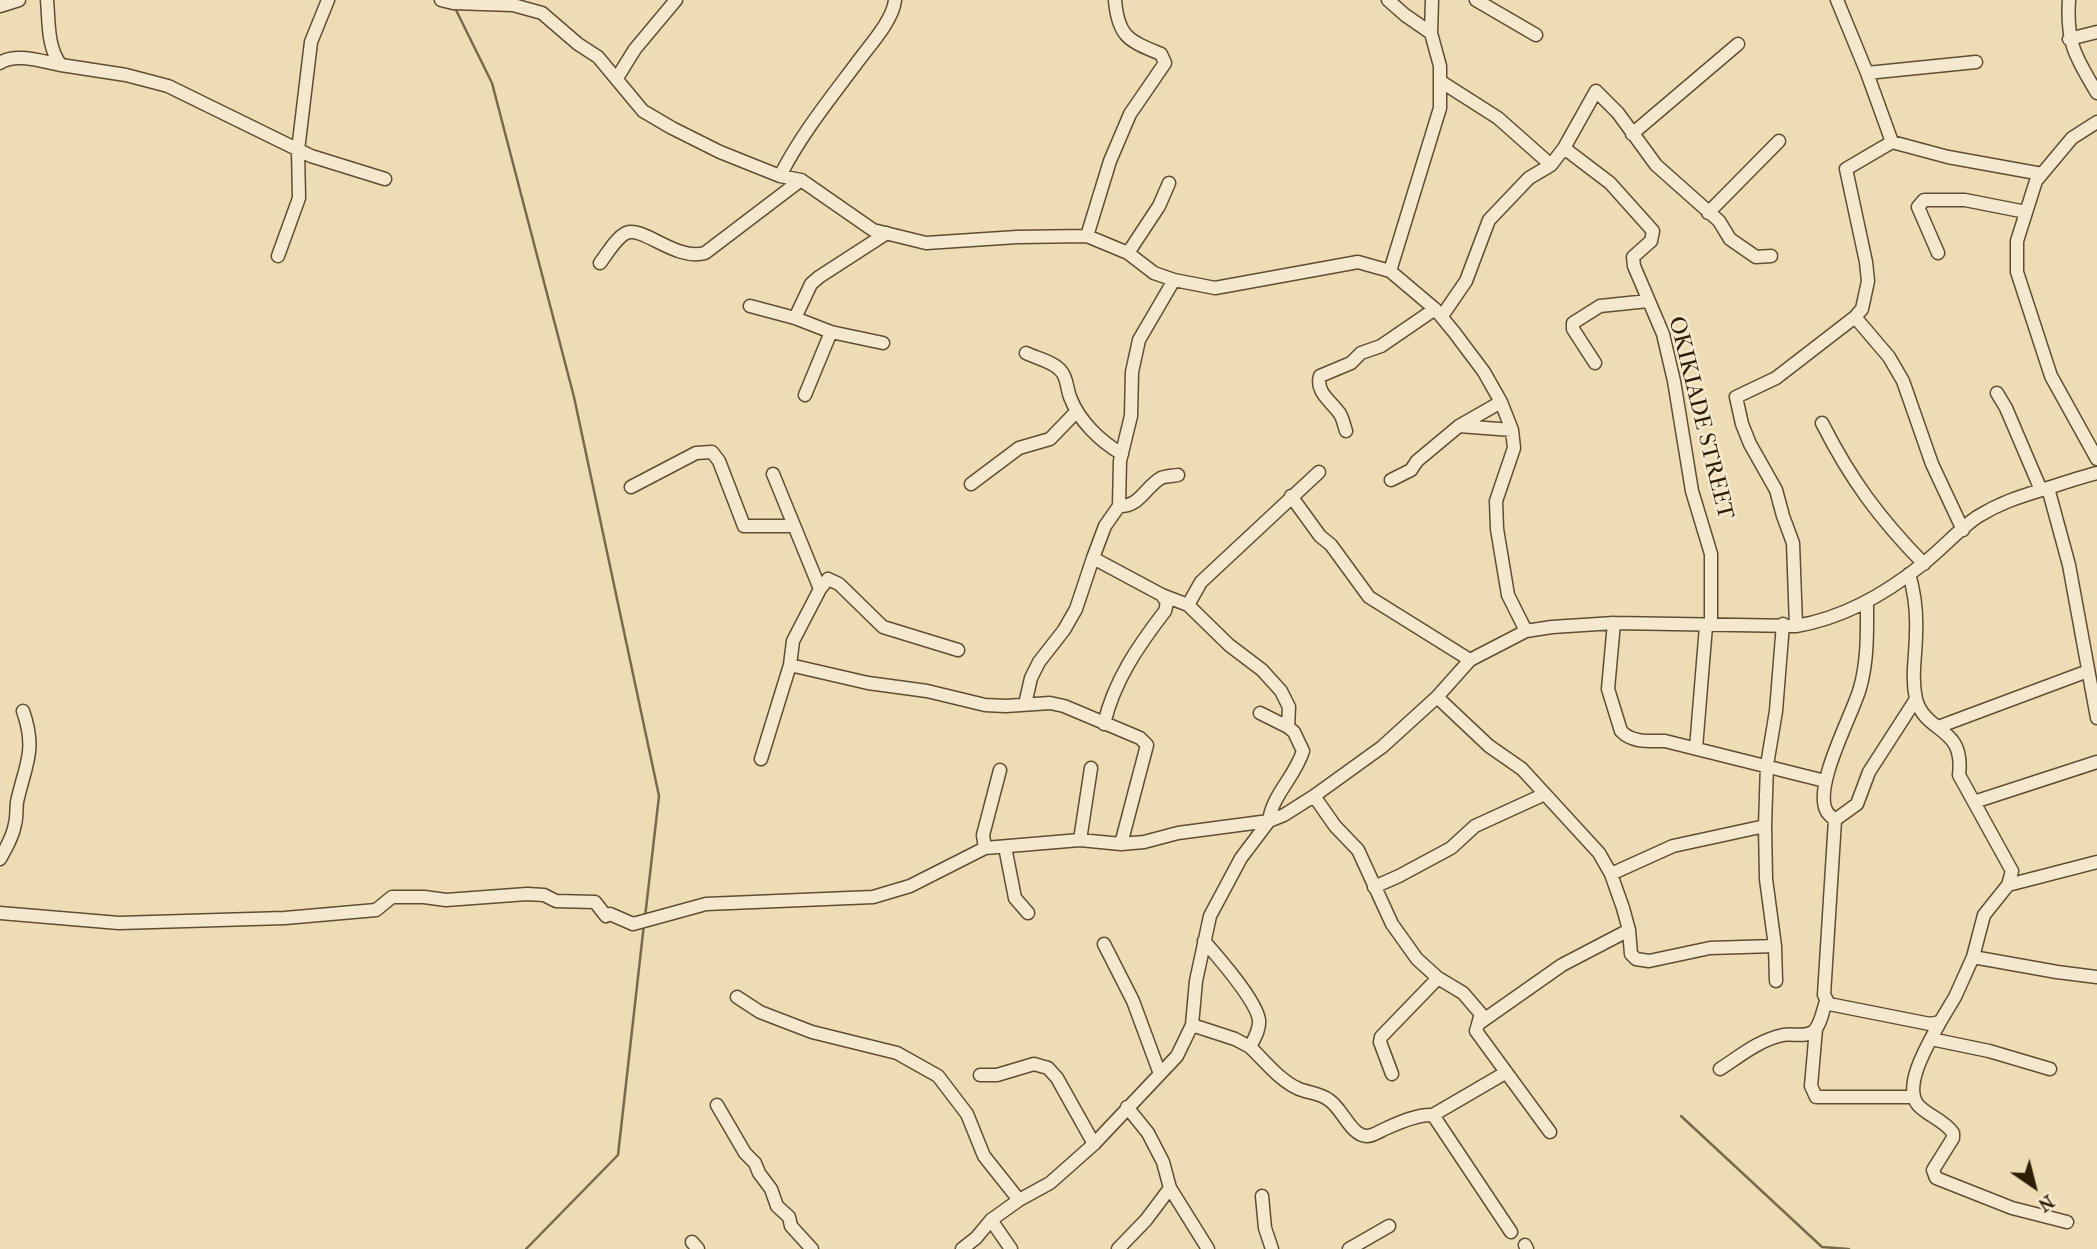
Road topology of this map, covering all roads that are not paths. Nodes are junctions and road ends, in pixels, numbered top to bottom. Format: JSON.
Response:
{"nodes":[{"id":1,"x":19,"y":0,"type":"edge"},
{"id":2,"x":47,"y":0,"type":"edge"},
{"id":3,"x":328,"y":0,"type":"edge"},
{"id":4,"x":441,"y":0,"type":"edge"},
{"id":5,"x":676,"y":0,"type":"edge"},
{"id":6,"x":895,"y":0,"type":"edge"},
{"id":7,"x":1115,"y":0,"type":"edge"},
{"id":8,"x":1388,"y":0,"type":"edge"},
{"id":9,"x":1432,"y":0,"type":"edge"},
{"id":10,"x":1476,"y":0,"type":"edge"},
{"id":11,"x":1837,"y":0,"type":"edge"},
{"id":12,"x":2069,"y":0,"type":"edge"},
{"id":13,"x":0,"y":6,"type":"edge"},
{"id":14,"x":2097,"y":32,"type":"edge"},
{"id":15,"x":1431,"y":33,"type":"junction"},
{"id":16,"x":1536,"y":35,"type":"dead end"},
{"id":17,"x":2069,"y":39,"type":"junction"},
{"id":18,"x":1738,"y":44,"type":"dead end"},
{"id":19,"x":1976,"y":62,"type":"dead end"},
{"id":20,"x":0,"y":63,"type":"edge"},
{"id":21,"x":61,"y":65,"type":"junction"},
{"id":22,"x":1867,"y":73,"type":"junction"},
{"id":23,"x":617,"y":78,"type":"junction"},
{"id":24,"x":1440,"y":81,"type":"junction"},
{"id":25,"x":2097,"y":93,"type":"edge"},
{"id":26,"x":2097,"y":122,"type":"edge"},
{"id":27,"x":1632,"y":134,"type":"junction"},
{"id":28,"x":1779,"y":141,"type":"dead end"},
{"id":29,"x":1892,"y":142,"type":"junction"},
{"id":30,"x":1564,"y":148,"type":"junction"},
{"id":31,"x":298,"y":150,"type":"junction"},
{"id":32,"x":1551,"y":164,"type":"junction"},
{"id":33,"x":2042,"y":174,"type":"junction"},
{"id":34,"x":780,"y":176,"type":"junction"},
{"id":35,"x":385,"y":179,"type":"dead end"},
{"id":36,"x":801,"y":180,"type":"junction"},
{"id":37,"x":1169,"y":183,"type":"dead end"},
{"id":38,"x":2026,"y":212,"type":"junction"},
{"id":39,"x":1708,"y":213,"type":"junction"},
{"id":40,"x":887,"y":233,"type":"junction"},
{"id":41,"x":1087,"y":236,"type":"junction"},
{"id":42,"x":1128,"y":253,"type":"junction"},
{"id":43,"x":1938,"y":253,"type":"dead end"},
{"id":44,"x":278,"y":256,"type":"dead end"},
{"id":45,"x":1771,"y":256,"type":"dead end"},
{"id":46,"x":600,"y":263,"type":"dead end"},
{"id":47,"x":1390,"y":271,"type":"junction"},
{"id":48,"x":1174,"y":280,"type":"junction"},
{"id":49,"x":1648,"y":301,"type":"junction"},
{"id":50,"x":750,"y":306,"type":"dead end"},
{"id":51,"x":1438,"y":313,"type":"junction"},
{"id":52,"x":1855,"y":317,"type":"junction"},
{"id":53,"x":795,"y":318,"type":"junction"},
{"id":54,"x":831,"y":332,"type":"junction"},
{"id":55,"x":883,"y":343,"type":"dead end"},
{"id":56,"x":1026,"y":354,"type":"dead end"},
{"id":57,"x":1595,"y":363,"type":"dead end"},
{"id":58,"x":1997,"y":393,"type":"dead end"},
{"id":59,"x":805,"y":396,"type":"dead end"},
{"id":60,"x":1501,"y":402,"type":"junction"},
{"id":61,"x":1077,"y":411,"type":"junction"},
{"id":62,"x":1822,"y":423,"type":"dead end"},
{"id":63,"x":1459,"y":426,"type":"junction"},
{"id":64,"x":1346,"y":430,"type":"dead end"},
{"id":65,"x":1512,"y":430,"type":"junction"},
{"id":66,"x":1122,"y":454,"type":"junction"},
{"id":67,"x":2097,"y":459,"type":"edge"},
{"id":68,"x":1319,"y":472,"type":"dead end"},
{"id":69,"x":2097,"y":473,"type":"edge"},
{"id":70,"x":773,"y":474,"type":"dead end"},
{"id":71,"x":1178,"y":475,"type":"dead end"},
{"id":72,"x":1391,"y":480,"type":"dead end"},
{"id":73,"x":971,"y":484,"type":"dead end"},
{"id":74,"x":631,"y":487,"type":"dead end"},
{"id":75,"x":2045,"y":489,"type":"junction"},
{"id":76,"x":1291,"y":496,"type":"junction"},
{"id":77,"x":1119,"y":506,"type":"junction"},
{"id":78,"x":794,"y":526,"type":"junction"},
{"id":79,"x":1963,"y":530,"type":"junction"},
{"id":80,"x":1093,"y":558,"type":"junction"},
{"id":81,"x":1924,"y":564,"type":"junction"},
{"id":82,"x":1909,"y":574,"type":"junction"},
{"id":83,"x":820,"y":589,"type":"junction"},
{"id":84,"x":1162,"y":595,"type":"junction"},
{"id":85,"x":1867,"y":602,"type":"junction"},
{"id":86,"x":1188,"y":604,"type":"junction"},
{"id":87,"x":1614,"y":623,"type":"junction"},
{"id":88,"x":1708,"y":625,"type":"junction"},
{"id":89,"x":1790,"y":625,"type":"junction"},
{"id":90,"x":1526,"y":631,"type":"junction"},
{"id":91,"x":958,"y":650,"type":"dead end"},
{"id":92,"x":1471,"y":660,"type":"junction"},
{"id":93,"x":790,"y":665,"type":"junction"},
{"id":94,"x":2088,"y":671,"type":"junction"},
{"id":95,"x":1437,"y":697,"type":"junction"},
{"id":96,"x":1916,"y":699,"type":"junction"},
{"id":97,"x":1025,"y":704,"type":"junction"},
{"id":98,"x":23,"y":711,"type":"dead end"},
{"id":99,"x":1260,"y":713,"type":"dead end"},
{"id":100,"x":2097,"y":718,"type":"edge"},
{"id":101,"x":1104,"y":724,"type":"junction"},
{"id":102,"x":1288,"y":727,"type":"junction"},
{"id":103,"x":1938,"y":727,"type":"junction"},
{"id":104,"x":1696,"y":748,"type":"junction"},
{"id":105,"x":761,"y":759,"type":"dead end"},
{"id":106,"x":2097,"y":761,"type":"edge"},
{"id":107,"x":1767,"y":765,"type":"junction"},
{"id":108,"x":1091,"y":768,"type":"dead end"},
{"id":109,"x":1000,"y":770,"type":"dead end"},
{"id":110,"x":1825,"y":781,"type":"junction"},
{"id":111,"x":1545,"y":794,"type":"junction"},
{"id":112,"x":1314,"y":796,"type":"junction"},
{"id":113,"x":1975,"y":802,"type":"junction"},
{"id":114,"x":1835,"y":820,"type":"junction"},
{"id":115,"x":1269,"y":821,"type":"junction"},
{"id":116,"x":1765,"y":826,"type":"junction"},
{"id":117,"x":1080,"y":840,"type":"junction"},
{"id":118,"x":1121,"y":844,"type":"junction"},
{"id":119,"x":1005,"y":847,"type":"junction"},
{"id":120,"x":985,"y":848,"type":"junction"},
{"id":121,"x":0,"y":859,"type":"edge"},
{"id":122,"x":2097,"y":862,"type":"edge"},
{"id":123,"x":1611,"y":874,"type":"junction"},
{"id":124,"x":2008,"y":886,"type":"junction"},
{"id":125,"x":1374,"y":887,"type":"junction"},
{"id":126,"x":1028,"y":913,"type":"dead end"},
{"id":127,"x":0,"y":914,"type":"edge"},
{"id":128,"x":1629,"y":930,"type":"junction"},
{"id":129,"x":1204,"y":940,"type":"junction"},
{"id":130,"x":1104,"y":944,"type":"dead end"},
{"id":131,"x":1775,"y":946,"type":"junction"},
{"id":132,"x":1973,"y":957,"type":"junction"},
{"id":133,"x":2097,"y":977,"type":"edge"},
{"id":134,"x":1438,"y":978,"type":"junction"},
{"id":135,"x":1776,"y":981,"type":"dead end"},
{"id":136,"x":737,"y":997,"type":"dead end"},
{"id":137,"x":1826,"y":1000,"type":"junction"},
{"id":138,"x":1481,"y":1014,"type":"junction"},
{"id":139,"x":1940,"y":1022,"type":"junction"},
{"id":140,"x":1192,"y":1025,"type":"junction"},
{"id":141,"x":1816,"y":1028,"type":"junction"},
{"id":142,"x":1931,"y":1039,"type":"junction"},
{"id":143,"x":1250,"y":1047,"type":"junction"},
{"id":144,"x":1720,"y":1069,"type":"dead end"},
{"id":145,"x":2050,"y":1069,"type":"dead end"},
{"id":146,"x":1505,"y":1073,"type":"junction"},
{"id":147,"x":1160,"y":1074,"type":"junction"},
{"id":148,"x":1392,"y":1074,"type":"dead end"},
{"id":149,"x":980,"y":1075,"type":"dead end"},
{"id":150,"x":1914,"y":1097,"type":"junction"},
{"id":151,"x":717,"y":1105,"type":"dead end"},
{"id":152,"x":1127,"y":1107,"type":"junction"},
{"id":153,"x":1433,"y":1115,"type":"junction"},
{"id":154,"x":1550,"y":1132,"type":"dead end"},
{"id":155,"x":1094,"y":1144,"type":"junction"},
{"id":156,"x":1170,"y":1188,"type":"junction"},
{"id":157,"x":1262,"y":1196,"type":"dead end"},
{"id":158,"x":1019,"y":1200,"type":"junction"},
{"id":159,"x":991,"y":1220,"type":"junction"},
{"id":160,"x":2067,"y":1222,"type":"dead end"},
{"id":161,"x":1389,"y":1226,"type":"dead end"},
{"id":162,"x":1511,"y":1232,"type":"dead end"},
{"id":163,"x":812,"y":1249,"type":"edge"},
{"id":164,"x":962,"y":1249,"type":"edge"},
{"id":165,"x":1011,"y":1249,"type":"edge"},
{"id":166,"x":1118,"y":1249,"type":"edge"},
{"id":167,"x":1208,"y":1249,"type":"edge"},
{"id":168,"x":1272,"y":1249,"type":"edge"},
{"id":169,"x":1349,"y":1249,"type":"edge"}],
"edges":[{"from":1,"to":13,"type":"street"},
{"from":2,"to":21,"type":"street"},
{"from":3,"to":31,"type":"street"},
{"from":4,"to":23,"type":"street"},
{"from":5,"to":23,"type":"street"},
{"from":6,"to":34,"type":"street"},
{"from":7,"to":41,"type":"street"},
{"from":8,"to":15,"type":"street"},
{"from":9,"to":15,"type":"street"},
{"from":10,"to":16,"type":"street"},
{"from":11,"to":22,"type":"street"},
{"from":12,"to":17,"type":"street"},
{"from":14,"to":17,"type":"street"},
{"from":15,"to":24,"type":"street"},
{"from":17,"to":25,"type":"street"},
{"from":18,"to":27,"type":"street"},
{"from":19,"to":22,"type":"street"},
{"from":20,"to":21,"type":"street"},
{"from":21,"to":31,"type":"street"},
{"from":22,"to":29,"type":"street"},
{"from":23,"to":34,"type":"street"},
{"from":24,"to":32,"type":"street"},
{"from":24,"to":47,"type":"street"},
{"from":26,"to":33,"type":"street"},
{"from":27,"to":30,"type":"street"},
{"from":27,"to":39,"type":"street"},
{"from":28,"to":39,"type":"street"},
{"from":29,"to":33,"type":"street"},
{"from":29,"to":52,"type":"street"},
{"from":30,"to":32,"type":"street"},
{"from":30,"to":49,"type":"street","name":"OKIKIADE STREET"},
{"from":31,"to":35,"type":"street"},
{"from":31,"to":44,"type":"street"},
{"from":32,"to":51,"type":"street"},
{"from":33,"to":38,"type":"street"},
{"from":34,"to":36,"type":"street"},
{"from":36,"to":40,"type":"street"},
{"from":36,"to":46,"type":"street"},
{"from":37,"to":42,"type":"street"},
{"from":38,"to":43,"type":"street"},
{"from":38,"to":67,"type":"street"},
{"from":39,"to":45,"type":"street"},
{"from":40,"to":41,"type":"street"},
{"from":40,"to":53,"type":"street"},
{"from":41,"to":42,"type":"street"},
{"from":42,"to":48,"type":"street"},
{"from":47,"to":48,"type":"street"},
{"from":47,"to":51,"type":"street"},
{"from":48,"to":66,"type":"street"},
{"from":49,"to":57,"type":"street"},
{"from":49,"to":88,"type":"street","name":"OKIKIADE STREET"},
{"from":50,"to":53,"type":"street"},
{"from":51,"to":60,"type":"street"},
{"from":51,"to":64,"type":"street"},
{"from":52,"to":79,"type":"street"},
{"from":52,"to":89,"type":"street"},
{"from":53,"to":54,"type":"street"},
{"from":54,"to":55,"type":"street"},
{"from":54,"to":59,"type":"street"},
{"from":56,"to":61,"type":"street"},
{"from":58,"to":75,"type":"street"},
{"from":60,"to":63,"type":"street"},
{"from":60,"to":65,"type":"street"},
{"from":61,"to":66,"type":"street"},
{"from":61,"to":73,"type":"street"},
{"from":62,"to":81,"type":"street"},
{"from":63,"to":65,"type":"street"},
{"from":63,"to":72,"type":"street"},
{"from":65,"to":90,"type":"street"},
{"from":66,"to":77,"type":"street"},
{"from":68,"to":76,"type":"street"},
{"from":69,"to":75,"type":"street"},
{"from":70,"to":78,"type":"street"},
{"from":71,"to":77,"type":"street"},
{"from":74,"to":78,"type":"street"},
{"from":75,"to":79,"type":"street"},
{"from":75,"to":94,"type":"street"},
{"from":76,"to":86,"type":"street"},
{"from":76,"to":92,"type":"street"},
{"from":77,"to":80,"type":"street"},
{"from":78,"to":83,"type":"street"},
{"from":79,"to":81,"type":"street"},
{"from":80,"to":84,"type":"street"},
{"from":80,"to":97,"type":"street"},
{"from":81,"to":82,"type":"street"},
{"from":82,"to":85,"type":"street"},
{"from":82,"to":96,"type":"street"},
{"from":83,"to":91,"type":"street"},
{"from":83,"to":93,"type":"street"},
{"from":84,"to":86,"type":"street"},
{"from":84,"to":101,"type":"street"},
{"from":85,"to":89,"type":"street"},
{"from":85,"to":110,"type":"street"},
{"from":86,"to":102,"type":"street"},
{"from":87,"to":88,"type":"street"},
{"from":87,"to":90,"type":"street"},
{"from":87,"to":104,"type":"street"},
{"from":88,"to":89,"type":"street"},
{"from":88,"to":104,"type":"street","name":"OKIKIADE STREET"},
{"from":89,"to":107,"type":"street"},
{"from":90,"to":92,"type":"street"},
{"from":92,"to":95,"type":"street"},
{"from":93,"to":97,"type":"street"},
{"from":93,"to":105,"type":"street"},
{"from":94,"to":100,"type":"street"},
{"from":94,"to":103,"type":"street"},
{"from":95,"to":111,"type":"street"},
{"from":95,"to":112,"type":"street"},
{"from":96,"to":103,"type":"street"},
{"from":96,"to":114,"type":"street"},
{"from":97,"to":101,"type":"street"},
{"from":98,"to":121,"type":"street"},
{"from":99,"to":102,"type":"street"},
{"from":101,"to":118,"type":"street"},
{"from":102,"to":115,"type":"street"},
{"from":103,"to":113,"type":"street"},
{"from":104,"to":107,"type":"street"},
{"from":106,"to":113,"type":"street"},
{"from":107,"to":110,"type":"street"},
{"from":107,"to":116,"type":"street"},
{"from":108,"to":117,"type":"street"},
{"from":109,"to":120,"type":"street"},
{"from":110,"to":114,"type":"street"},
{"from":111,"to":123,"type":"street"},
{"from":111,"to":125,"type":"street"},
{"from":112,"to":115,"type":"street"},
{"from":112,"to":125,"type":"street"},
{"from":113,"to":124,"type":"street"},
{"from":114,"to":137,"type":"street"},
{"from":115,"to":118,"type":"street"},
{"from":115,"to":129,"type":"street"},
{"from":116,"to":123,"type":"street"},
{"from":116,"to":131,"type":"street"},
{"from":117,"to":118,"type":"street"},
{"from":117,"to":119,"type":"street"},
{"from":119,"to":120,"type":"street"},
{"from":119,"to":126,"type":"street"},
{"from":120,"to":127,"type":"street"},
{"from":122,"to":124,"type":"street"},
{"from":123,"to":128,"type":"street"},
{"from":124,"to":132,"type":"street"},
{"from":125,"to":134,"type":"street"},
{"from":128,"to":131,"type":"street"},
{"from":128,"to":138,"type":"street"},
{"from":129,"to":140,"type":"street"},
{"from":129,"to":143,"type":"street"},
{"from":130,"to":147,"type":"street"},
{"from":131,"to":135,"type":"street"},
{"from":132,"to":133,"type":"street"},
{"from":132,"to":139,"type":"street"},
{"from":134,"to":138,"type":"street"},
{"from":134,"to":148,"type":"street"},
{"from":136,"to":158,"type":"street"},
{"from":137,"to":139,"type":"street"},
{"from":137,"to":141,"type":"street"},
{"from":138,"to":146,"type":"street"},
{"from":139,"to":142,"type":"street"},
{"from":140,"to":143,"type":"street"},
{"from":140,"to":147,"type":"street"},
{"from":141,"to":144,"type":"street"},
{"from":141,"to":150,"type":"street"},
{"from":142,"to":145,"type":"street"},
{"from":142,"to":150,"type":"street"},
{"from":143,"to":153,"type":"street"},
{"from":146,"to":153,"type":"street"},
{"from":146,"to":154,"type":"street"},
{"from":147,"to":152,"type":"street"},
{"from":149,"to":155,"type":"street"},
{"from":150,"to":160,"type":"street"},
{"from":151,"to":163,"type":"street"},
{"from":152,"to":155,"type":"street"},
{"from":152,"to":156,"type":"street"},
{"from":153,"to":162,"type":"street"},
{"from":155,"to":158,"type":"street"},
{"from":156,"to":166,"type":"street"},
{"from":156,"to":167,"type":"street"},
{"from":157,"to":168,"type":"street"},
{"from":158,"to":159,"type":"street"},
{"from":159,"to":164,"type":"street"},
{"from":159,"to":165,"type":"street"},
{"from":161,"to":169,"type":"street"}]}
